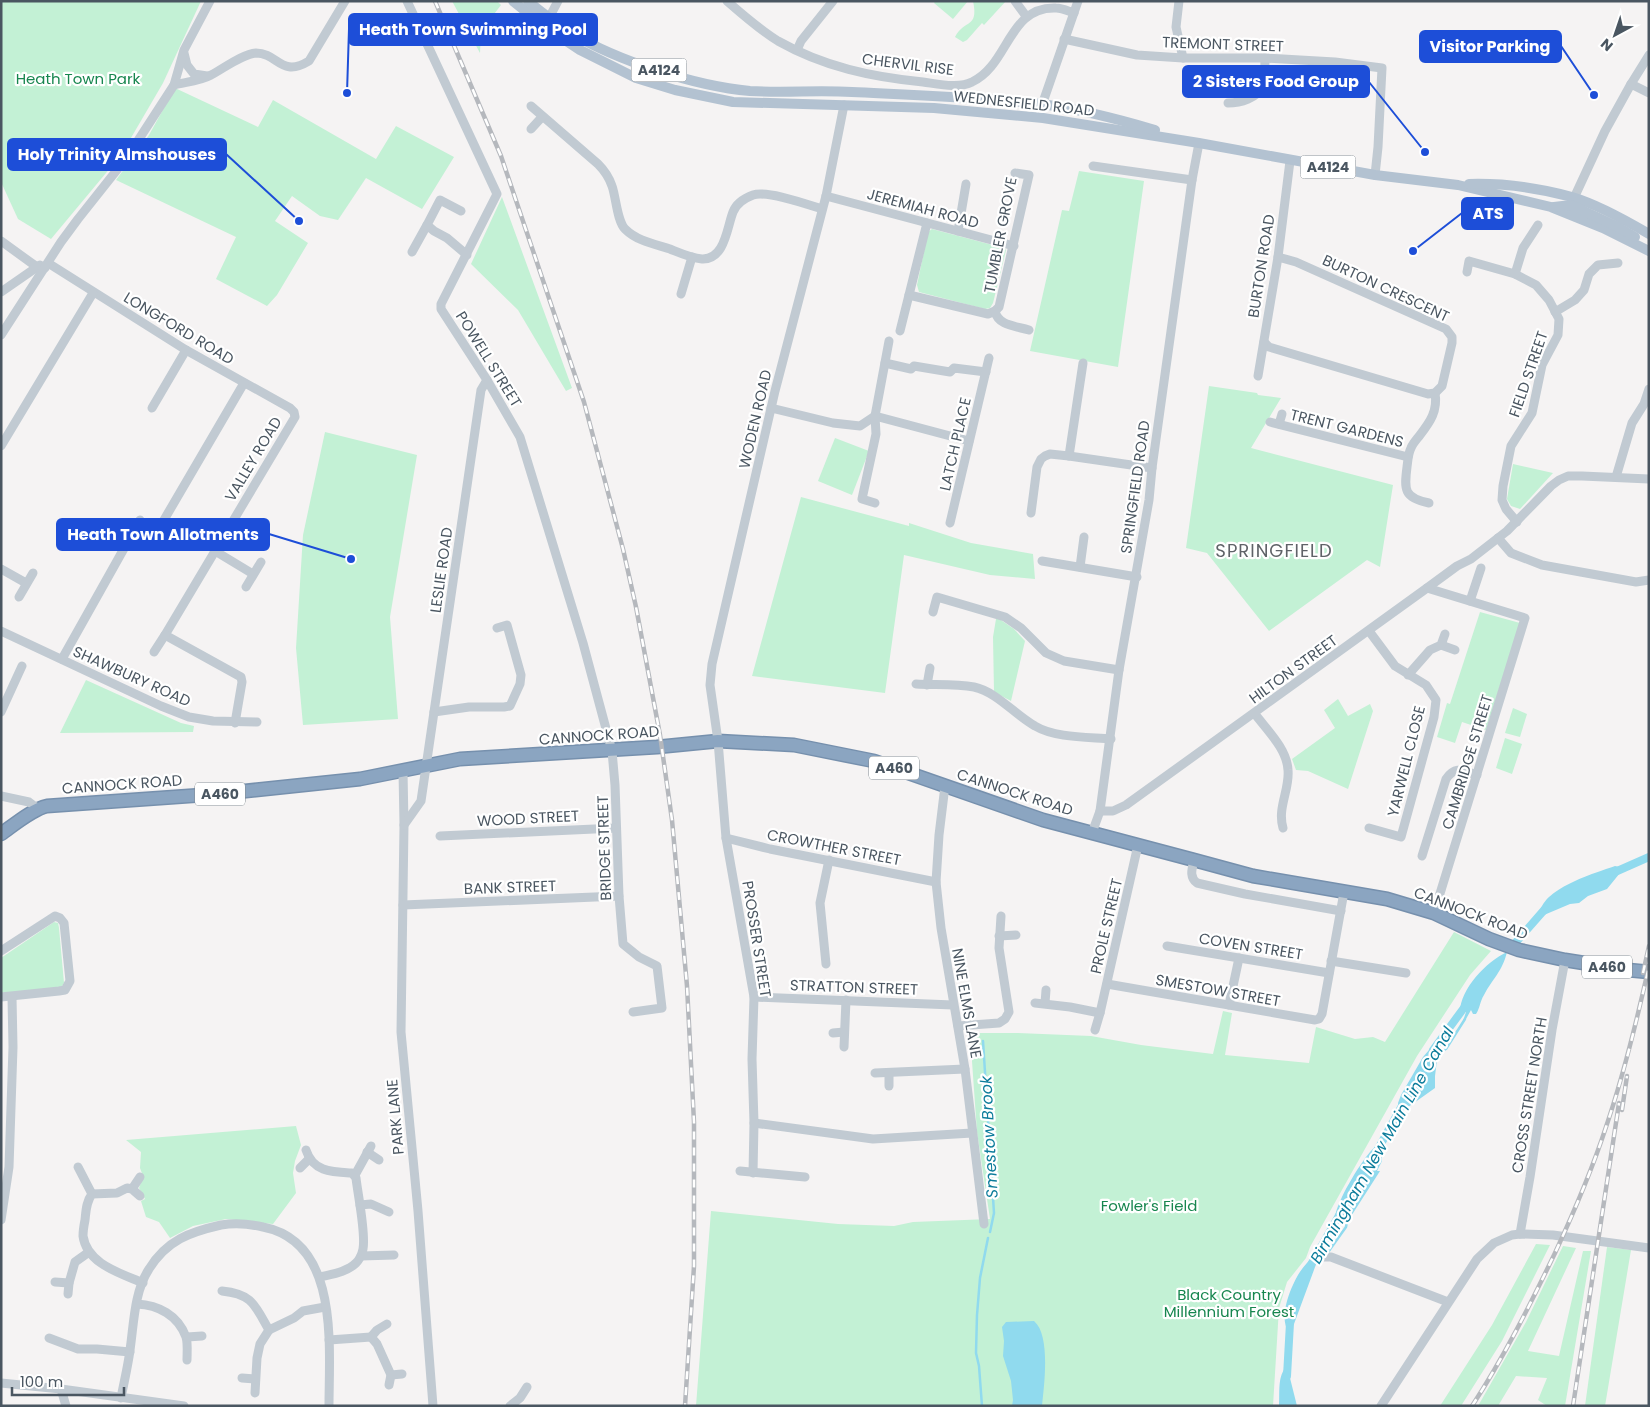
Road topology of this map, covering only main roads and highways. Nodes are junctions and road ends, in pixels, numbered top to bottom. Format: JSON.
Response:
{"nodes":[{"id":1,"x":513,"y":1,"type":"edge"},
{"id":2,"x":528,"y":1,"type":"edge"},
{"id":3,"x":546,"y":22,"type":"junction"},
{"id":4,"x":849,"y":91,"type":"junction"},
{"id":5,"x":1042,"y":104,"type":"junction"},
{"id":6,"x":844,"y":106,"type":"junction"},
{"id":7,"x":1043,"y":118,"type":"junction"},
{"id":8,"x":1199,"y":143,"type":"junction"},
{"id":9,"x":1458,"y":185,"type":"junction"},
{"id":10,"x":1572,"y":201,"type":"junction"},
{"id":11,"x":1551,"y":207,"type":"junction"},
{"id":12,"x":1649,"y":234,"type":"edge"},
{"id":13,"x":1649,"y":245,"type":"edge"},
{"id":14,"x":1649,"y":251,"type":"edge"},
{"id":15,"x":1,"y":834,"type":"edge"},
{"id":16,"x":1649,"y":972,"type":"edge"}],
"edges":[{"from":1,"to":3,"type":"main road","number":"A4124"},
{"from":2,"to":3,"type":"main road","number":"A4124"},
{"from":3,"to":4,"type":"main road","number":"A4124"},
{"from":3,"to":6,"type":"main road","number":"A4124"},
{"from":4,"to":5,"type":"main road","name":"WEDNESFIELD ROAD","number":"A4124"},
{"from":4,"to":6,"type":"main road"},
{"from":5,"to":7,"type":"main road"},
{"from":5,"to":8,"type":"main road","name":"WEDNESFIELD ROAD","number":"A4124"},
{"from":6,"to":7,"type":"main road","name":"WEDNESFIELD ROAD","number":"A4124"},
{"from":7,"to":8,"type":"main road","name":"WEDNESFIELD ROAD","number":"A4124"},
{"from":8,"to":9,"type":"main road","name":"WEDNESFIELD ROAD","number":"A4124"},
{"from":9,"to":10,"type":"main road","name":"WEDNESFIELD ROAD","number":"A4124"},
{"from":9,"to":11,"type":"main road","name":"WEDNESFIELD ROAD","number":"A4124"},
{"from":10,"to":11,"type":"main road"},
{"from":10,"to":12,"type":"main road","name":"WEDNESFIELD ROAD","number":"A4124"},
{"from":10,"to":13,"type":"main road"},
{"from":11,"to":14,"type":"main road","name":"WEDNESFIELD ROAD","number":"A4124"},
{"from":15,"to":16,"type":"highway","name":"CANNOCK ROAD","number":"A460"}]}
